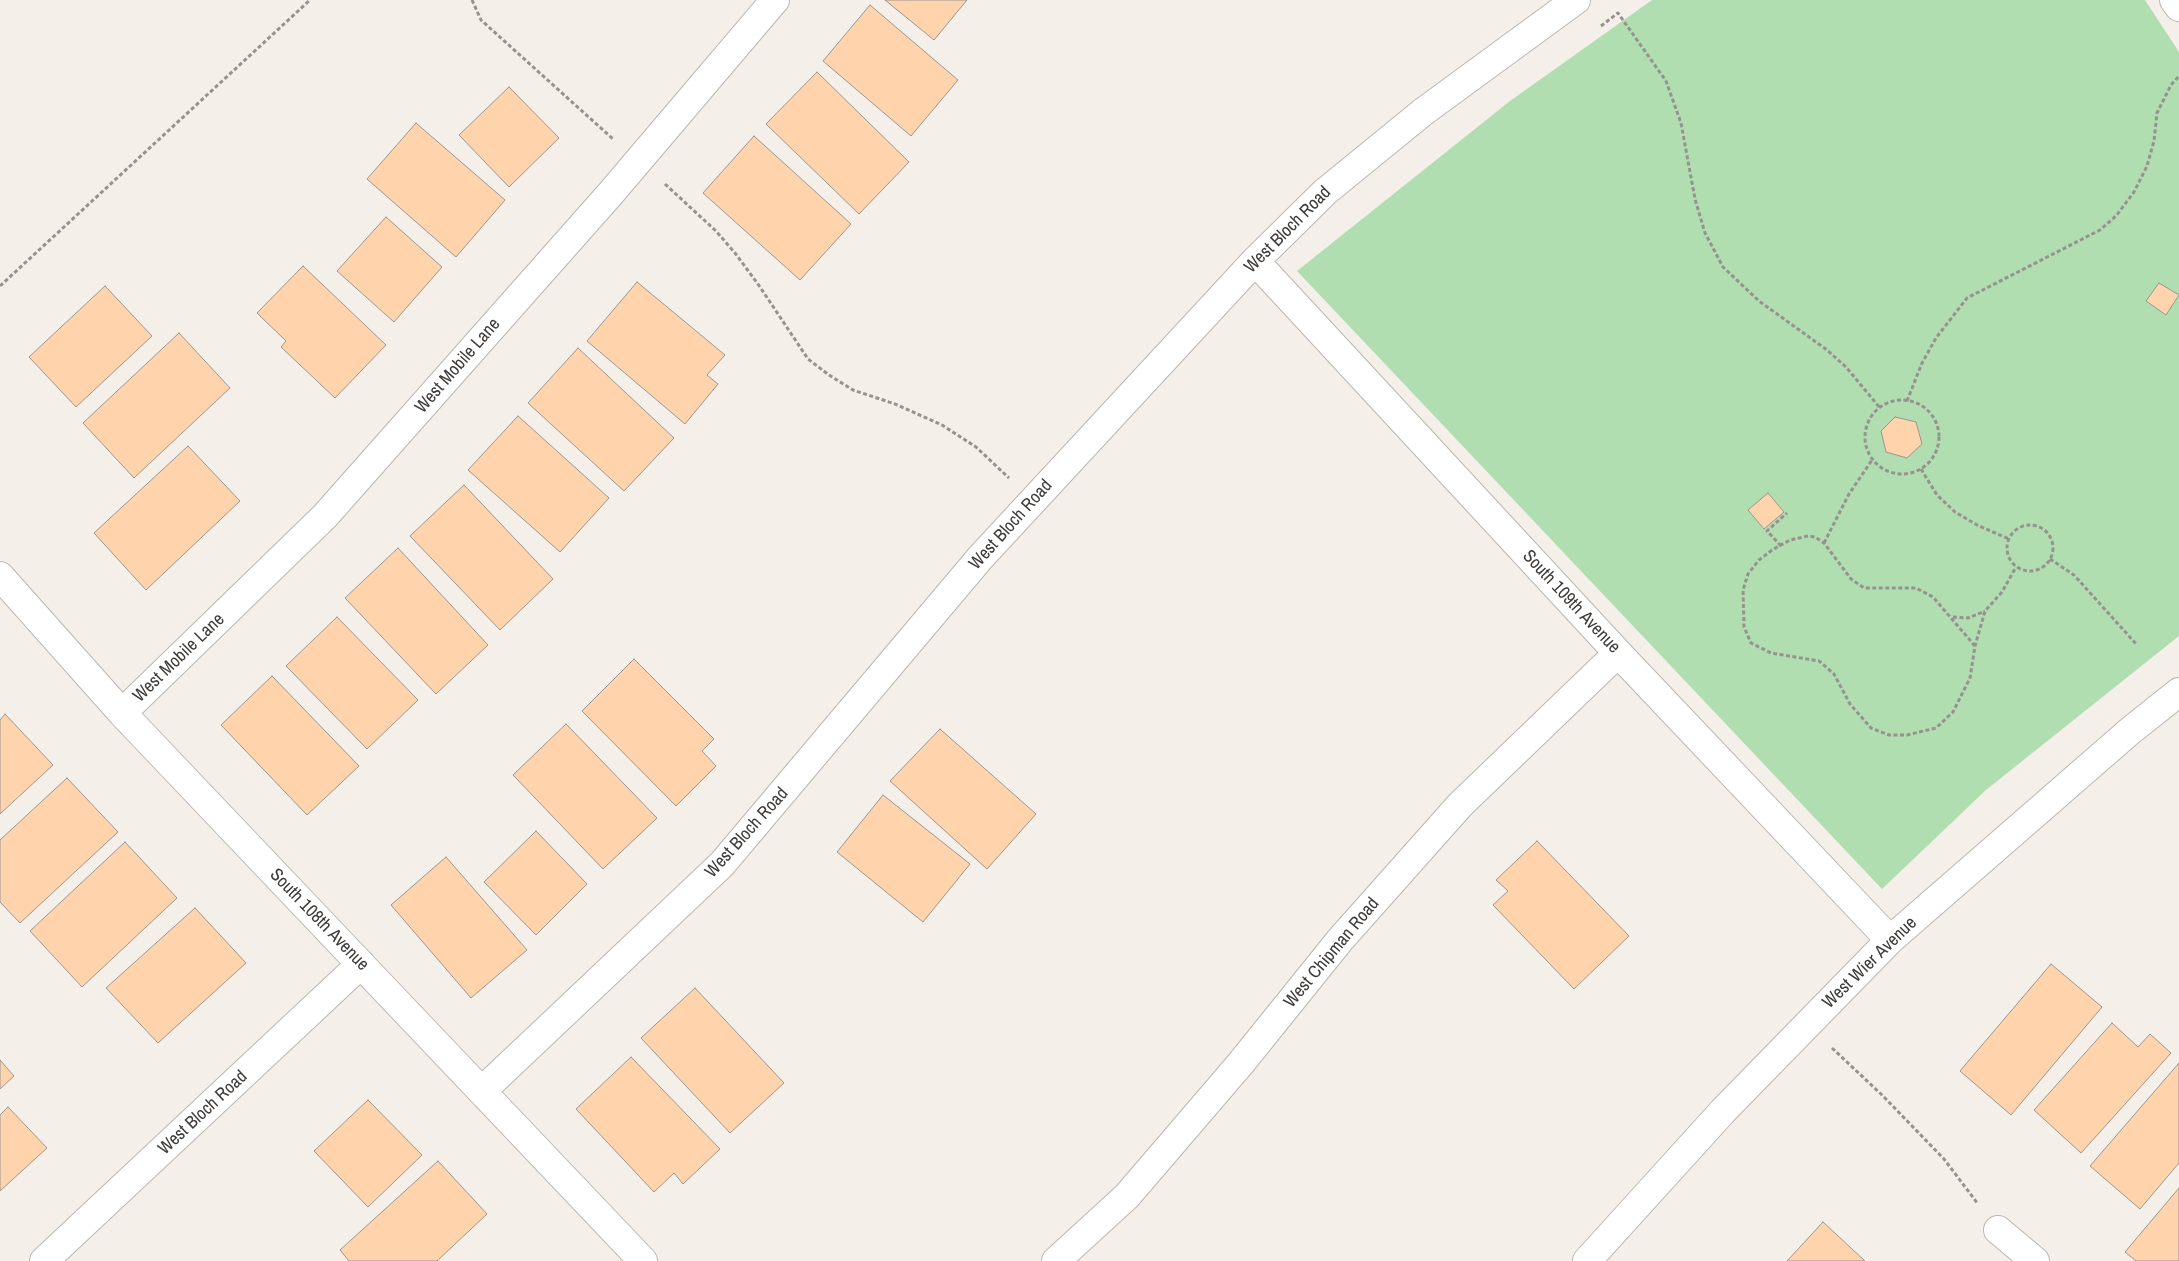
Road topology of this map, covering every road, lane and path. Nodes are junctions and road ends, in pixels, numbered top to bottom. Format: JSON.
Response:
{"nodes":[{"id":1,"x":310,"y":0,"type":"edge"},
{"id":2,"x":472,"y":0,"type":"edge"},
{"id":3,"x":775,"y":0,"type":"edge"},
{"id":4,"x":2174,"y":0,"type":"edge"},
{"id":5,"x":1570,"y":4,"type":"edge"},
{"id":6,"x":2179,"y":8,"type":"edge"},
{"id":7,"x":2179,"y":76,"type":"edge"},
{"id":8,"x":639,"y":160,"type":"junction"},
{"id":9,"x":1255,"y":261,"type":"junction"},
{"id":10,"x":0,"y":286,"type":"edge"},
{"id":11,"x":1907,"y":400,"type":"junction"},
{"id":12,"x":1880,"y":408,"type":"junction"},
{"id":13,"x":1872,"y":460,"type":"junction"},
{"id":14,"x":1921,"y":469,"type":"junction"},
{"id":15,"x":1033,"y":500,"type":"junction"},
{"id":16,"x":1787,"y":513,"type":"dead end"},
{"id":17,"x":2008,"y":539,"type":"junction"},
{"id":18,"x":1824,"y":542,"type":"junction"},
{"id":19,"x":1781,"y":546,"type":"junction"},
{"id":20,"x":2050,"y":559,"type":"junction"},
{"id":21,"x":2016,"y":567,"type":"junction"},
{"id":22,"x":0,"y":576,"type":"edge"},
{"id":23,"x":1985,"y":611,"type":"junction"},
{"id":24,"x":1951,"y":616,"type":"junction"},
{"id":25,"x":2137,"y":645,"type":"dead end"},
{"id":26,"x":1976,"y":646,"type":"junction"},
{"id":27,"x":1618,"y":653,"type":"junction"},
{"id":28,"x":2179,"y":692,"type":"edge"},
{"id":29,"x":122,"y":713,"type":"junction"},
{"id":30,"x":1890,"y":940,"type":"junction"},
{"id":31,"x":361,"y":964,"type":"junction"},
{"id":32,"x":1808,"y":1025,"type":"junction"},
{"id":33,"x":483,"y":1090,"type":"junction"},
{"id":34,"x":1998,"y":1230,"type":"joint"},
{"id":35,"x":44,"y":1261,"type":"edge"},
{"id":36,"x":642,"y":1261,"type":"edge"},
{"id":37,"x":1056,"y":1261,"type":"edge"},
{"id":38,"x":1587,"y":1261,"type":"edge"},
{"id":39,"x":2035,"y":1261,"type":"edge"}],
"edges":[{"from":1,"to":10,"type":"path"},
{"from":2,"to":8,"type":"path"},
{"from":3,"to":8,"type":"street","name":"West Mobile Lane"},
{"from":4,"to":6,"type":"street"},
{"from":5,"to":9,"type":"street","name":"West Bloch Road"},
{"from":5,"to":12,"type":"path"},
{"from":7,"to":11,"type":"path"},
{"from":8,"to":15,"type":"path"},
{"from":8,"to":29,"type":"street","name":"West Mobile Lane"},
{"from":9,"to":15,"type":"street","name":"West Bloch Road"},
{"from":9,"to":27,"type":"street","name":"South 109th Avenue"},
{"from":11,"to":12,"type":"path"},
{"from":11,"to":14,"type":"path"},
{"from":12,"to":13,"type":"path"},
{"from":13,"to":14,"type":"path"},
{"from":13,"to":18,"type":"path"},
{"from":14,"to":17,"type":"path"},
{"from":15,"to":33,"type":"street","name":"West Bloch Road"},
{"from":16,"to":19,"type":"path"},
{"from":17,"to":20,"type":"path"},
{"from":17,"to":21,"type":"path"},
{"from":18,"to":19,"type":"path"},
{"from":18,"to":24,"type":"path"},
{"from":19,"to":26,"type":"path"},
{"from":20,"to":21,"type":"path"},
{"from":20,"to":25,"type":"path"},
{"from":21,"to":23,"type":"path"},
{"from":22,"to":29,"type":"street","name":"South 108th Avenue"},
{"from":23,"to":24,"type":"path"},
{"from":23,"to":26,"type":"path"},
{"from":24,"to":26,"type":"path"},
{"from":27,"to":30,"type":"street","name":"South 109th Avenue"},
{"from":27,"to":37,"type":"street","name":"West Chipman Road"},
{"from":28,"to":30,"type":"street","name":"West Wier Avenue"},
{"from":29,"to":31,"type":"street","name":"South 108th Avenue"},
{"from":30,"to":32,"type":"street","name":"West Wier Avenue"},
{"from":31,"to":33,"type":"street","name":"South 108th Avenue"},
{"from":31,"to":35,"type":"street","name":"West Bloch Road"},
{"from":32,"to":34,"type":"path"},
{"from":32,"to":38,"type":"street","name":"West Wier Avenue"},
{"from":33,"to":36,"type":"street","name":"South 108th Avenue"},
{"from":34,"to":39,"type":"street"}]}
